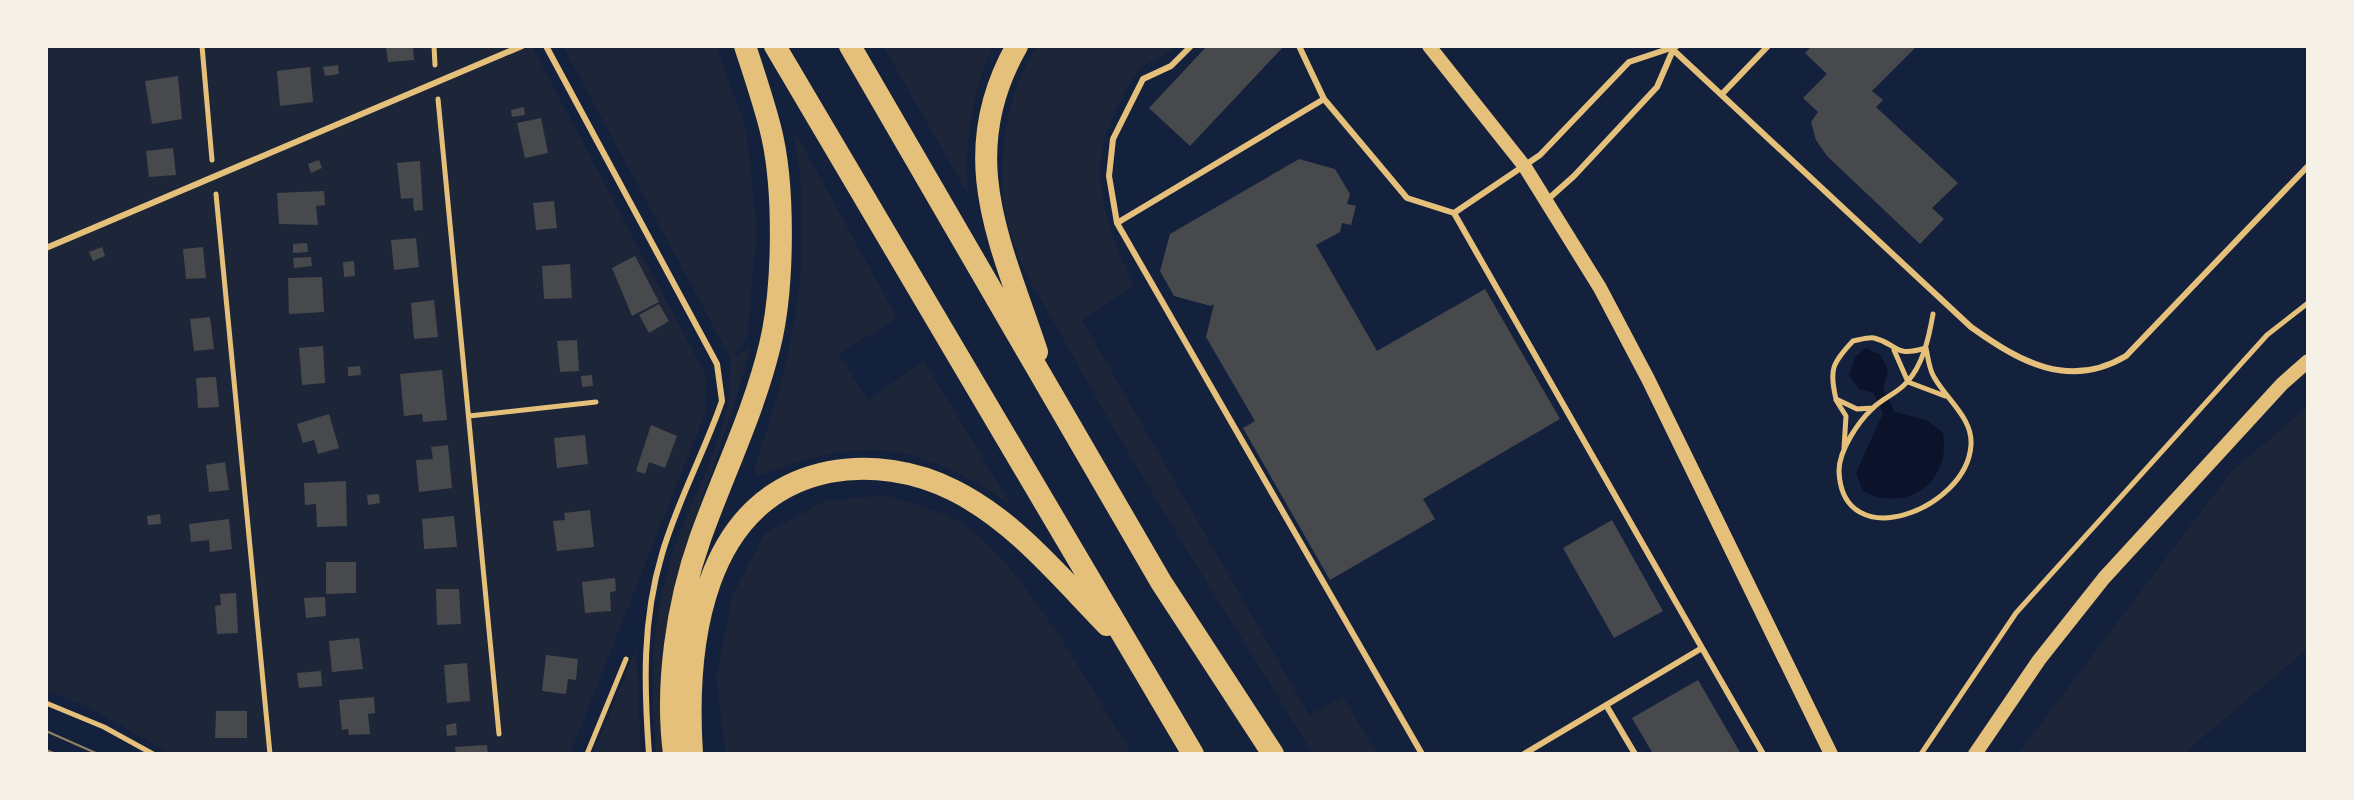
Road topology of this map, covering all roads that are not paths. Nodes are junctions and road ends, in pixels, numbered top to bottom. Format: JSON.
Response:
{"nodes":[{"id":1,"x":522,"y":46,"type":"edge"},
{"id":2,"x":546,"y":46,"type":"edge"},
{"id":3,"x":745,"y":46,"type":"edge"},
{"id":4,"x":775,"y":46,"type":"edge"},
{"id":5,"x":850,"y":46,"type":"edge"},
{"id":6,"x":1017,"y":46,"type":"edge"},
{"id":7,"x":1191,"y":46,"type":"edge"},
{"id":8,"x":1299,"y":46,"type":"edge"},
{"id":9,"x":1429,"y":46,"type":"edge"},
{"id":10,"x":1768,"y":46,"type":"edge"},
{"id":11,"x":1673,"y":47,"type":"edge"},
{"id":12,"x":1723,"y":93,"type":"junction"},
{"id":13,"x":1324,"y":99,"type":"junction"},
{"id":14,"x":2308,"y":166,"type":"edge"},
{"id":15,"x":1525,"y":167,"type":"junction"},
{"id":16,"x":1546,"y":201,"type":"junction"},
{"id":17,"x":1454,"y":213,"type":"junction"},
{"id":18,"x":1117,"y":223,"type":"junction"},
{"id":19,"x":46,"y":248,"type":"edge"},
{"id":20,"x":2308,"y":361,"type":"edge"},
{"id":21,"x":1051,"y":395,"type":"junction"},
{"id":22,"x":1131,"y":648,"type":"junction"},
{"id":23,"x":1702,"y":648,"type":"junction"},
{"id":24,"x":1606,"y":705,"type":"junction"},
{"id":25,"x":649,"y":754,"type":"edge"},
{"id":26,"x":674,"y":754,"type":"edge"},
{"id":27,"x":692,"y":754,"type":"edge"},
{"id":28,"x":1193,"y":754,"type":"edge"},
{"id":29,"x":1273,"y":754,"type":"edge"},
{"id":30,"x":1422,"y":754,"type":"edge"},
{"id":31,"x":1524,"y":754,"type":"edge"},
{"id":32,"x":1635,"y":754,"type":"edge"},
{"id":33,"x":1763,"y":754,"type":"edge"},
{"id":34,"x":1831,"y":754,"type":"edge"},
{"id":35,"x":1975,"y":754,"type":"edge"}],
"edges":[{"from":1,"to":19,"type":"lane"},
{"from":2,"to":25,"type":"lane"},
{"from":3,"to":26,"type":"highway"},
{"from":4,"to":22,"type":"highway"},
{"from":5,"to":21,"type":"highway"},
{"from":6,"to":21,"type":"highway"},
{"from":7,"to":18,"type":"lane"},
{"from":8,"to":13,"type":"lane"},
{"from":9,"to":15,"type":"street"},
{"from":10,"to":12,"type":"lane"},
{"from":11,"to":12,"type":"lane"},
{"from":11,"to":15,"type":"lane"},
{"from":11,"to":16,"type":"lane"},
{"from":12,"to":14,"type":"lane"},
{"from":13,"to":17,"type":"lane"},
{"from":13,"to":18,"type":"lane"},
{"from":15,"to":16,"type":"street"},
{"from":15,"to":17,"type":"lane"},
{"from":16,"to":34,"type":"street"},
{"from":17,"to":23,"type":"lane"},
{"from":18,"to":30,"type":"lane"},
{"from":20,"to":35,"type":"street"},
{"from":21,"to":29,"type":"highway"},
{"from":22,"to":27,"type":"highway"},
{"from":22,"to":28,"type":"highway"},
{"from":23,"to":24,"type":"lane"},
{"from":23,"to":33,"type":"lane"},
{"from":24,"to":31,"type":"lane"},
{"from":24,"to":32,"type":"lane"}]}
